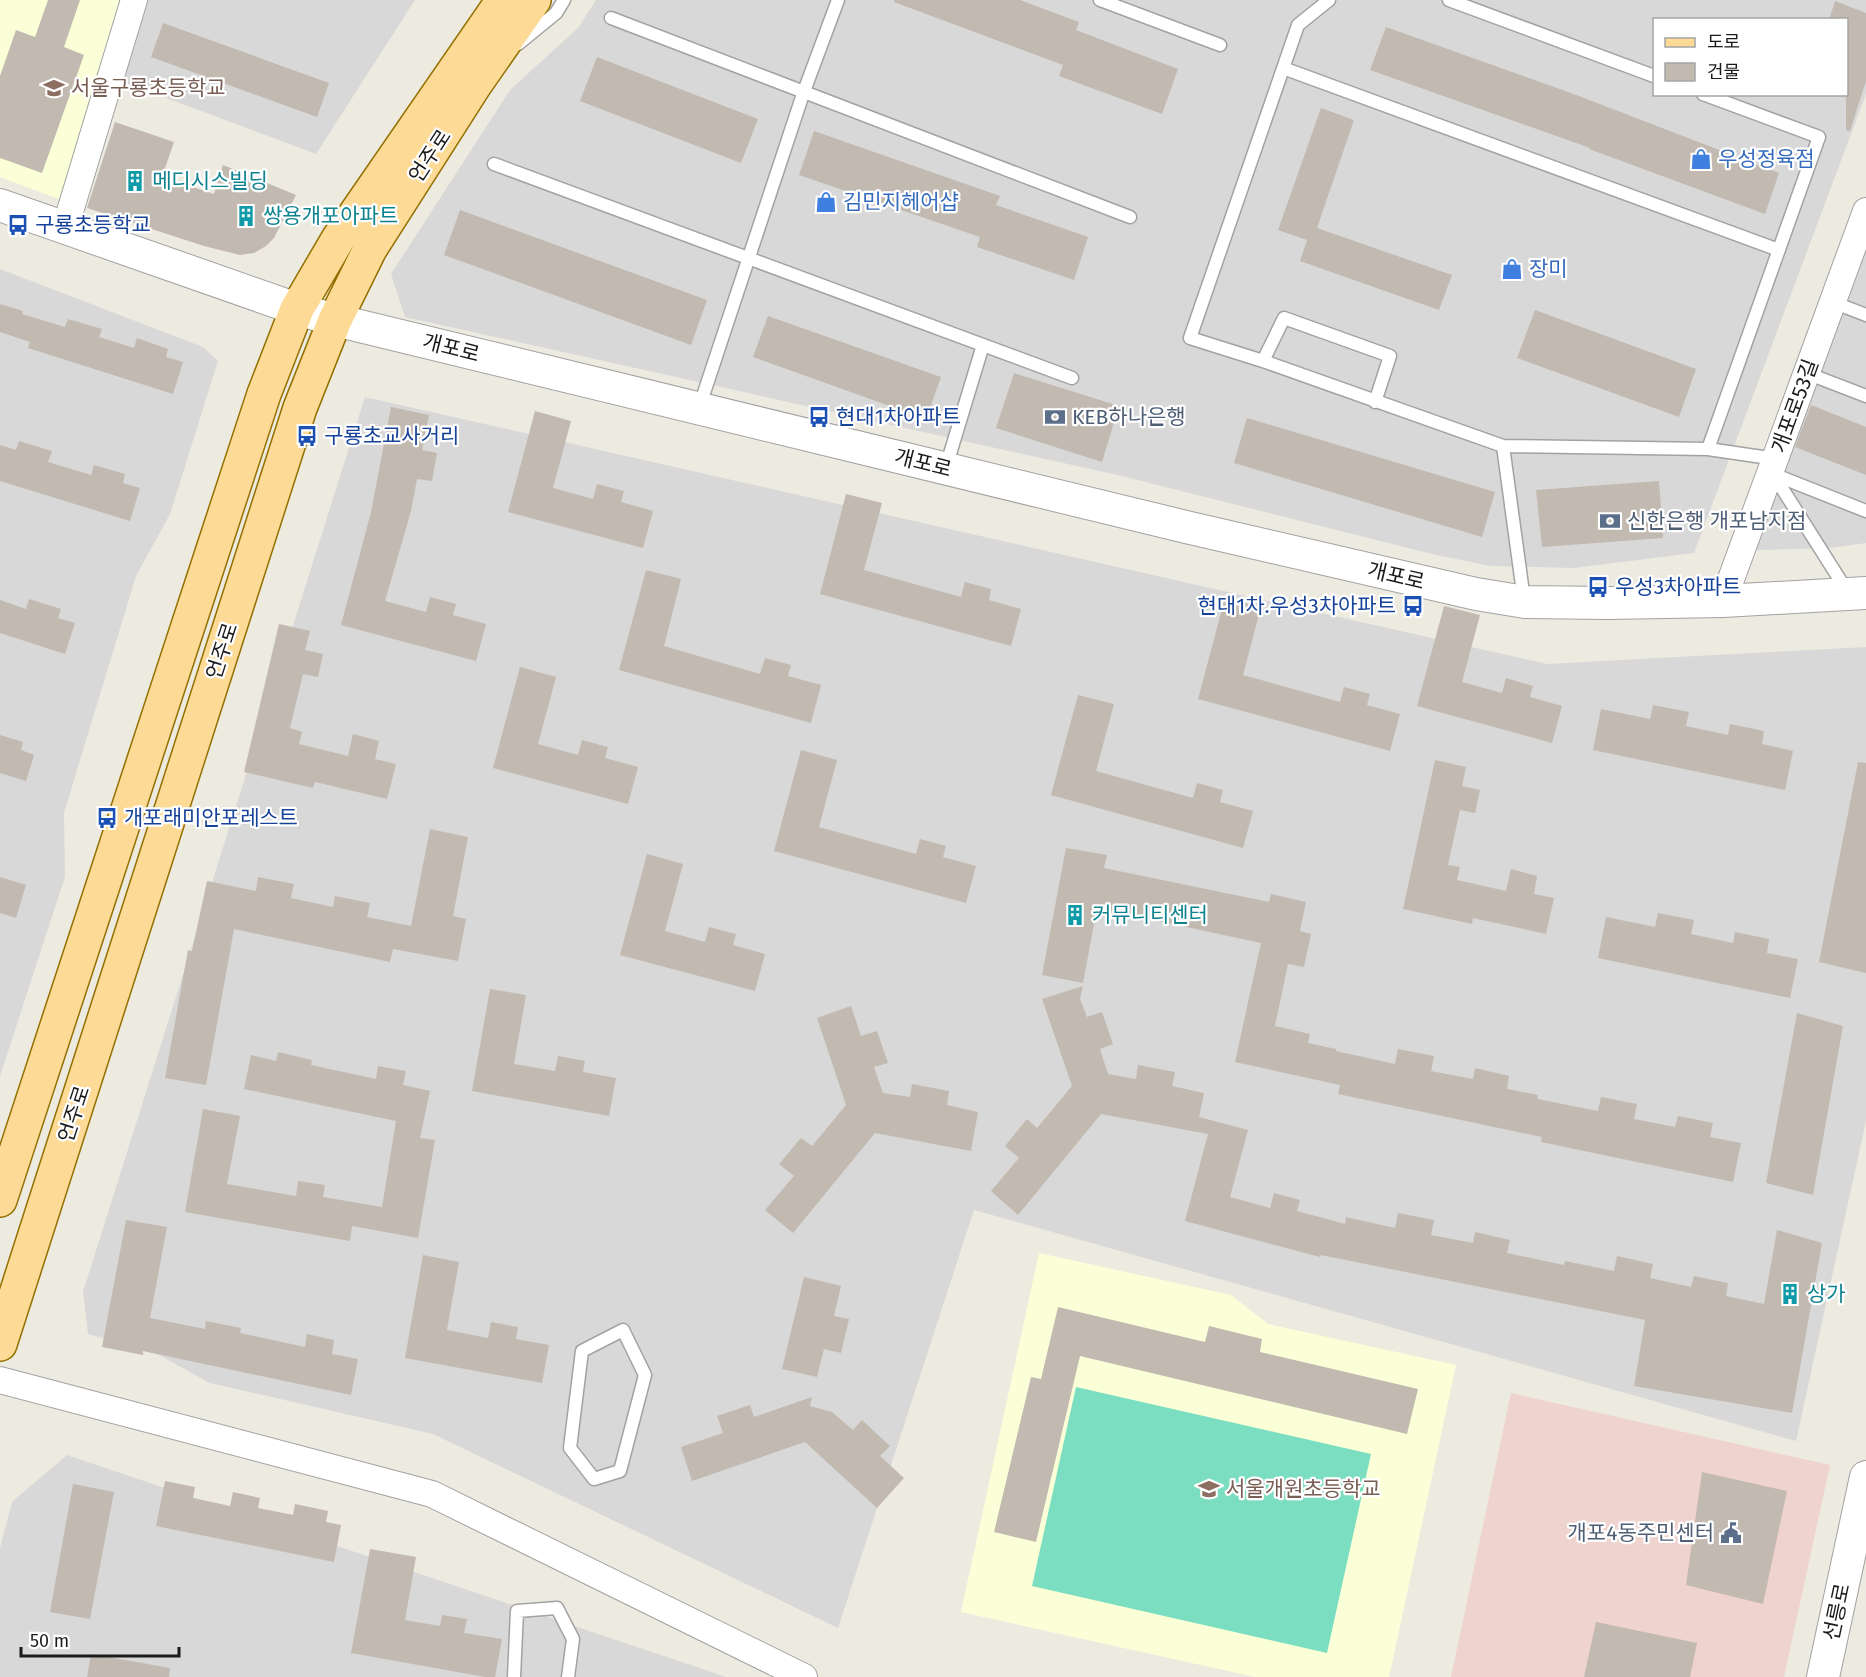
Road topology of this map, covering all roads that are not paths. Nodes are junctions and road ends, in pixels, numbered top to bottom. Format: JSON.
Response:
{"nodes":[{"id":1,"x":134,"y":0,"type":"edge"},
{"id":2,"x":503,"y":0,"type":"edge"},
{"id":3,"x":534,"y":0,"type":"edge"},
{"id":4,"x":564,"y":0,"type":"edge"},
{"id":5,"x":838,"y":0,"type":"edge"},
{"id":6,"x":1100,"y":0,"type":"edge"},
{"id":7,"x":1329,"y":0,"type":"edge"},
{"id":8,"x":1449,"y":0,"type":"edge"},
{"id":9,"x":611,"y":18,"type":"dead end"},
{"id":10,"x":1220,"y":45,"type":"dead end"},
{"id":11,"x":1283,"y":68,"type":"junction"},
{"id":12,"x":1653,"y":76,"type":"edge"},
{"id":13,"x":474,"y":86,"type":"junction"},
{"id":14,"x":803,"y":94,"type":"junction"},
{"id":15,"x":1708,"y":96,"type":"edge"},
{"id":16,"x":494,"y":164,"type":"dead end"},
{"id":17,"x":0,"y":205,"type":"edge"},
{"id":18,"x":1866,"y":210,"type":"edge"},
{"id":19,"x":1130,"y":217,"type":"dead end"},
{"id":20,"x":65,"y":228,"type":"junction"},
{"id":21,"x":1866,"y":228,"type":"edge"},
{"id":22,"x":1779,"y":250,"type":"junction"},
{"id":23,"x":749,"y":258,"type":"junction"},
{"id":24,"x":1835,"y":303,"type":"junction"},
{"id":25,"x":297,"y":309,"type":"junction"},
{"id":26,"x":1866,"y":315,"type":"edge"},
{"id":27,"x":335,"y":320,"type":"junction"},
{"id":28,"x":983,"y":345,"type":"junction"},
{"id":29,"x":1263,"y":361,"type":"junction"},
{"id":30,"x":1809,"y":374,"type":"junction"},
{"id":31,"x":1072,"y":378,"type":"dead end"},
{"id":32,"x":1866,"y":396,"type":"edge"},
{"id":33,"x":1375,"y":402,"type":"junction"},
{"id":34,"x":699,"y":408,"type":"junction"},
{"id":35,"x":1503,"y":446,"type":"junction"},
{"id":36,"x":1708,"y":449,"type":"junction"},
{"id":37,"x":1775,"y":466,"type":"junction"},
{"id":38,"x":946,"y":468,"type":"junction"},
{"id":39,"x":1866,"y":511,"type":"edge"},
{"id":40,"x":1858,"y":593,"type":"edge"},
{"id":41,"x":1723,"y":601,"type":"junction"},
{"id":42,"x":1525,"y":602,"type":"junction"},
{"id":43,"x":0,"y":1200,"type":"edge"},
{"id":44,"x":0,"y":1344,"type":"edge"},
{"id":45,"x":0,"y":1380,"type":"edge"},
{"id":46,"x":1866,"y":1477,"type":"edge"},
{"id":47,"x":594,"y":1479,"type":"joint"},
{"id":48,"x":514,"y":1677,"type":"edge"},
{"id":49,"x":568,"y":1677,"type":"edge"},
{"id":50,"x":804,"y":1677,"type":"edge"},
{"id":51,"x":1823,"y":1677,"type":"edge"}],
"edges":[{"from":1,"to":20,"type":"street"},
{"from":2,"to":25,"type":"main road","name":"언주로"},
{"from":3,"to":13,"type":"main road","name":"언주로"},
{"from":4,"to":13,"type":"lane"},
{"from":5,"to":14,"type":"lane"},
{"from":6,"to":10,"type":"lane"},
{"from":7,"to":11,"type":"lane"},
{"from":8,"to":12,"type":"lane"},
{"from":9,"to":14,"type":"lane"},
{"from":11,"to":22,"type":"lane"},
{"from":11,"to":29,"type":"lane"},
{"from":13,"to":27,"type":"main road","name":"언주로"},
{"from":14,"to":19,"type":"lane"},
{"from":14,"to":23,"type":"lane"},
{"from":15,"to":22,"type":"lane"},
{"from":16,"to":23,"type":"lane"},
{"from":17,"to":20,"type":"street","name":"개포로"},
{"from":18,"to":37,"type":"street","name":"개포로53길"},
{"from":20,"to":25,"type":"street","name":"개포로"},
{"from":21,"to":24,"type":"lane"},
{"from":22,"to":36,"type":"lane"},
{"from":23,"to":28,"type":"lane"},
{"from":23,"to":34,"type":"lane"},
{"from":24,"to":26,"type":"lane"},
{"from":24,"to":30,"type":"lane"},
{"from":25,"to":27,"type":"street","name":"개포로"},
{"from":25,"to":43,"type":"main road","name":"언주로"},
{"from":27,"to":34,"type":"street","name":"개포로"},
{"from":27,"to":44,"type":"main road","name":"언주로"},
{"from":28,"to":31,"type":"lane"},
{"from":28,"to":38,"type":"lane"},
{"from":29,"to":33,"type":"lane"},
{"from":29,"to":33,"type":"lane"},
{"from":30,"to":32,"type":"lane"},
{"from":30,"to":37,"type":"lane"},
{"from":33,"to":35,"type":"lane"},
{"from":34,"to":38,"type":"street","name":"개포로"},
{"from":35,"to":36,"type":"lane"},
{"from":35,"to":42,"type":"lane"},
{"from":36,"to":37,"type":"lane"},
{"from":37,"to":39,"type":"lane"},
{"from":37,"to":40,"type":"lane"},
{"from":37,"to":41,"type":"street","name":"개포로53길"},
{"from":38,"to":42,"type":"street","name":"개포로"},
{"from":40,"to":41,"type":"street","name":"개포로"},
{"from":41,"to":42,"type":"street","name":"개포로"},
{"from":45,"to":50,"type":"street"},
{"from":46,"to":51,"type":"street","name":"선릉로"},
{"from":47,"to":47,"type":"lane"},
{"from":48,"to":49,"type":"lane"}]}
